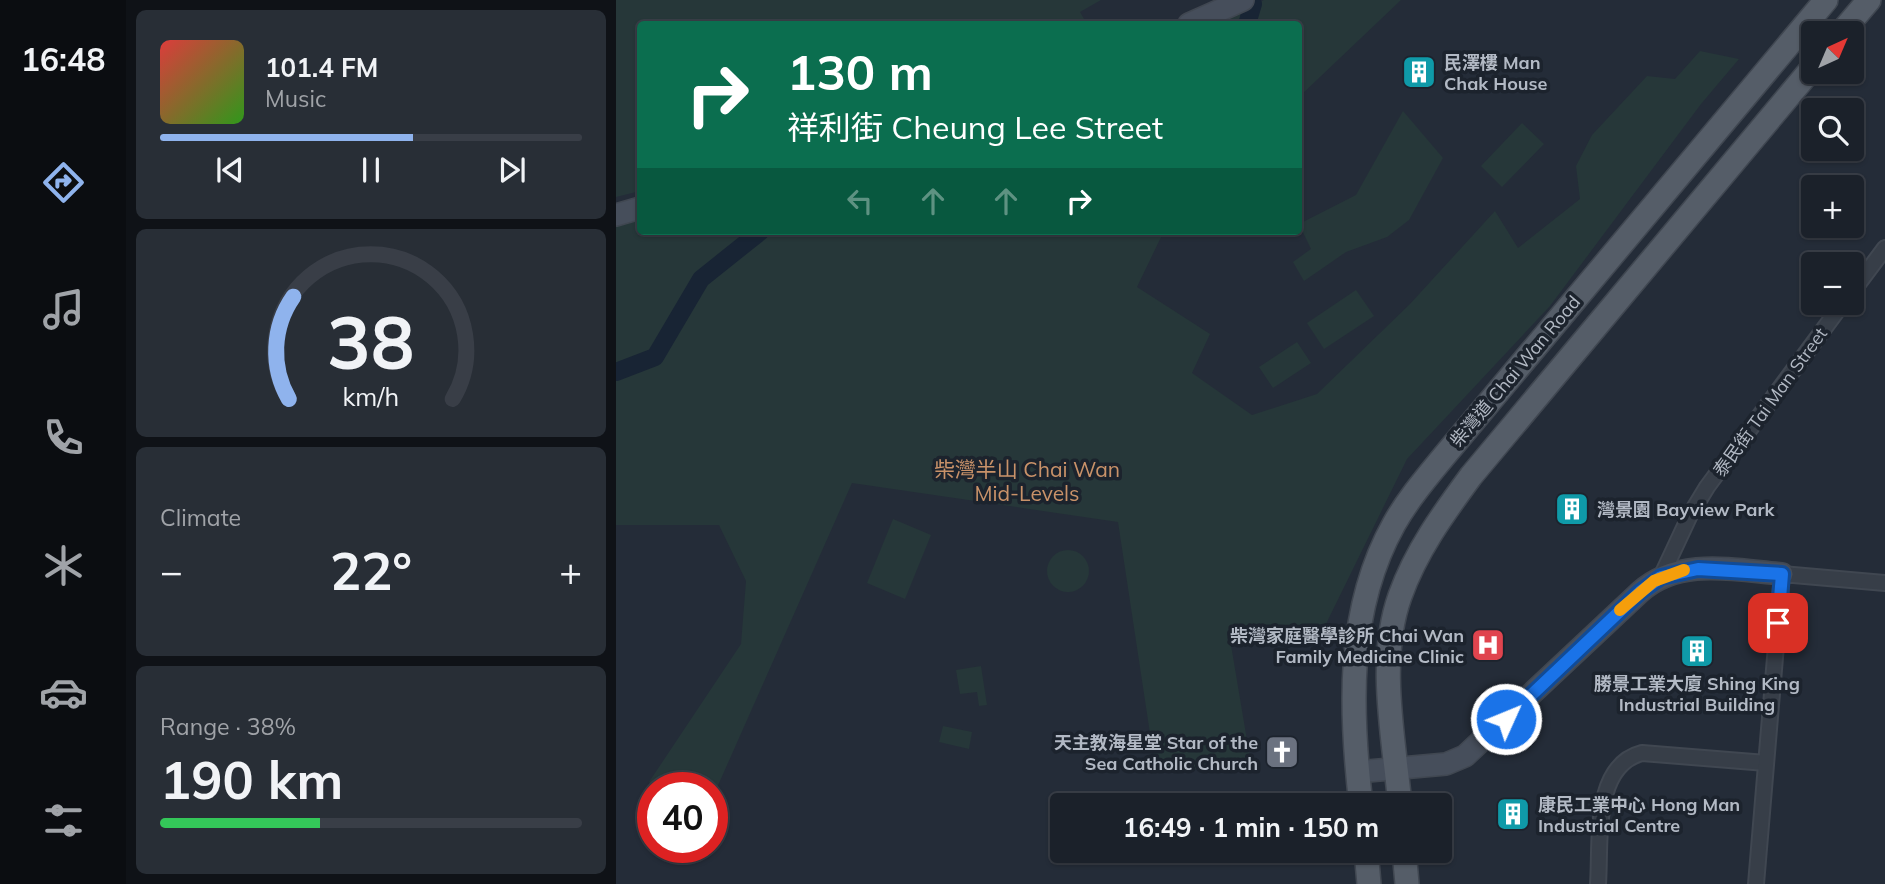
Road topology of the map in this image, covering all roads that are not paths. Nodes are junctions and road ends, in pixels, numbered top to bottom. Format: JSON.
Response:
{"nodes":[{"id":1,"x":1243,"y":0,"type":"edge"},
{"id":2,"x":1826,"y":0,"type":"edge"},
{"id":3,"x":1869,"y":0,"type":"edge"},
{"id":4,"x":1196,"y":21,"type":"edge"},
{"id":5,"x":1851,"y":21,"type":"edge"},
{"id":6,"x":1801,"y":81,"type":"edge"},
{"id":7,"x":637,"y":209,"type":"edge"},
{"id":8,"x":616,"y":215,"type":"edge"},
{"id":9,"x":1885,"y":248,"type":"edge"},
{"id":10,"x":1864,"y":276,"type":"edge"},
{"id":11,"x":1834,"y":315,"type":"edge"},
{"id":12,"x":1782,"y":574,"type":"junction"},
{"id":13,"x":1661,"y":577,"type":"junction"},
{"id":14,"x":1885,"y":583,"type":"edge"},
{"id":15,"x":1766,"y":763,"type":"junction"},
{"id":16,"x":1396,"y":768,"type":"junction"},
{"id":17,"x":1357,"y":772,"type":"junction"},
{"id":18,"x":1360,"y":793,"type":"edge"},
{"id":19,"x":1399,"y":793,"type":"edge"},
{"id":20,"x":1368,"y":863,"type":"edge"},
{"id":21,"x":1405,"y":863,"type":"edge"},
{"id":22,"x":1370,"y":884,"type":"edge"},
{"id":23,"x":1407,"y":884,"type":"edge"},
{"id":24,"x":1598,"y":884,"type":"edge"},
{"id":25,"x":1756,"y":884,"type":"edge"}],
"edges":[{"from":1,"to":4,"type":"street"},
{"from":2,"to":17,"type":"main road","name":"柴灣道 Chai Wan Road"},
{"from":3,"to":5,"type":"main road"},
{"from":6,"to":16,"type":"main road","name":"柴灣道 Chai Wan Road"},
{"from":7,"to":8,"type":"street"},
{"from":9,"to":10,"type":"street"},
{"from":11,"to":13,"type":"street","name":"泰民街 Tai Man Street"},
{"from":12,"to":13,"type":"street"},
{"from":12,"to":14,"type":"street"},
{"from":12,"to":15,"type":"street"},
{"from":13,"to":16,"type":"street"},
{"from":15,"to":24,"type":"street"},
{"from":15,"to":25,"type":"street"},
{"from":16,"to":17,"type":"street"},
{"from":16,"to":19,"type":"main road","name":"柴灣道 Chai Wan Road"},
{"from":17,"to":18,"type":"main road","name":"柴灣道 Chai Wan Road"},
{"from":20,"to":22,"type":"main road"},
{"from":21,"to":23,"type":"main road"}]}
